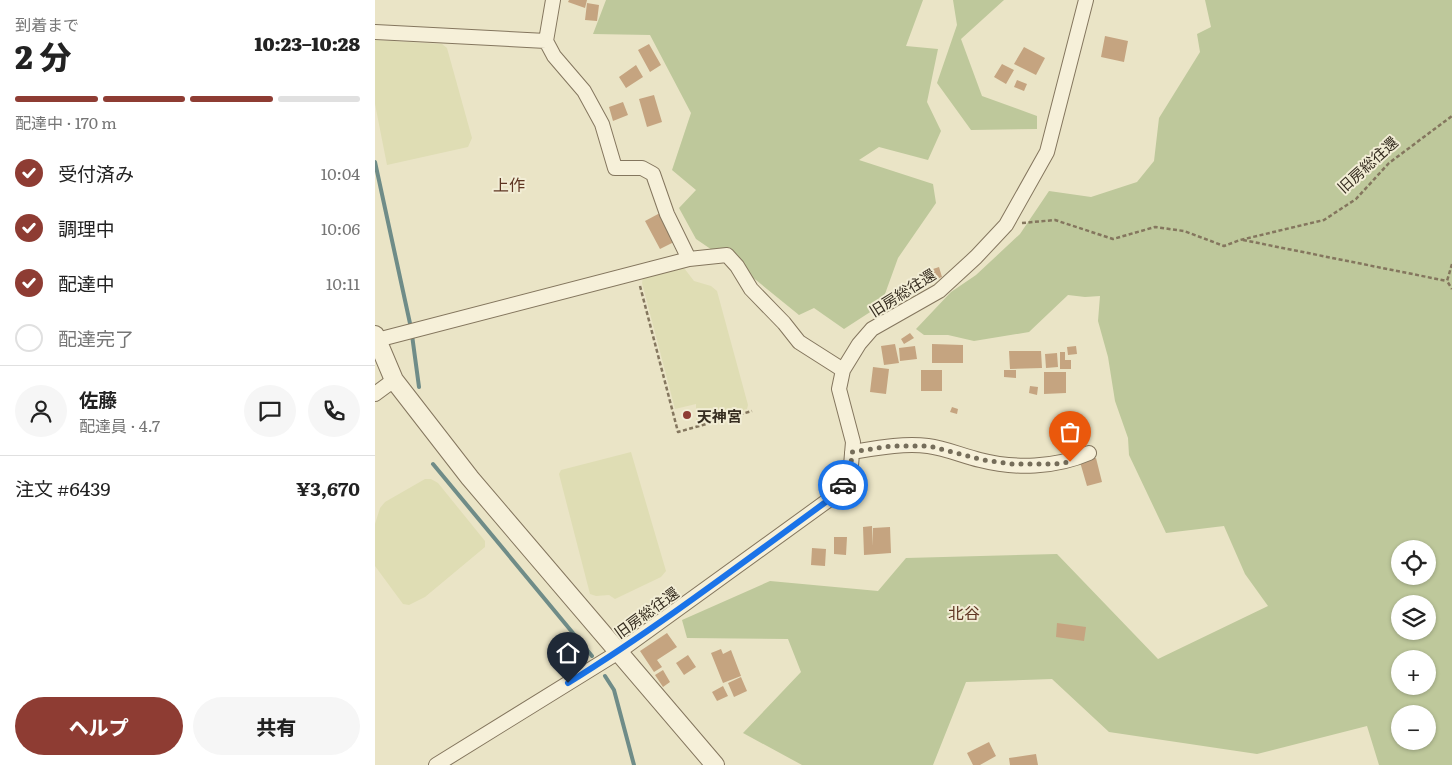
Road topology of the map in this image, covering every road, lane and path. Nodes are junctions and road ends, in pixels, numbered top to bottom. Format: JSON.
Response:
{"nodes":[{"id":1,"x":553,"y":0,"type":"edge"},
{"id":2,"x":1086,"y":0,"type":"edge"},
{"id":3,"x":375,"y":32,"type":"edge"},
{"id":4,"x":546,"y":41,"type":"junction"},
{"id":5,"x":1452,"y":116,"type":"edge"},
{"id":6,"x":1006,"y":225,"type":"junction"},
{"id":7,"x":1240,"y":240,"type":"junction"},
{"id":8,"x":689,"y":259,"type":"junction"},
{"id":9,"x":1452,"y":264,"type":"edge"},
{"id":10,"x":636,"y":272,"type":"junction"},
{"id":11,"x":1447,"y":281,"type":"junction"},
{"id":12,"x":1452,"y":289,"type":"edge"},
{"id":13,"x":376,"y":337,"type":"edge"},
{"id":14,"x":843,"y":370,"type":"junction"},
{"id":15,"x":394,"y":380,"type":"junction"},
{"id":16,"x":375,"y":394,"type":"edge"},
{"id":17,"x":752,"y":411,"type":"dead end"},
{"id":18,"x":852,"y":452,"type":"junction"},
{"id":19,"x":1089,"y":453,"type":"dead end"},
{"id":20,"x":617,"y":653,"type":"junction"},
{"id":21,"x":436,"y":765,"type":"edge"},
{"id":22,"x":715,"y":765,"type":"edge"}],
"edges":[{"from":1,"to":4,"type":"street"},
{"from":2,"to":6,"type":"street"},
{"from":3,"to":4,"type":"street"},
{"from":4,"to":8,"type":"street"},
{"from":5,"to":7,"type":"path","name":"旧房総往還"},
{"from":6,"to":7,"type":"path","name":"旧房総往還"},
{"from":6,"to":14,"type":"street","name":"旧房総往還"},
{"from":7,"to":11,"type":"path"},
{"from":8,"to":10,"type":"street"},
{"from":8,"to":14,"type":"street"},
{"from":9,"to":11,"type":"path"},
{"from":10,"to":13,"type":"street"},
{"from":10,"to":17,"type":"path"},
{"from":11,"to":12,"type":"path"},
{"from":13,"to":15,"type":"street"},
{"from":14,"to":18,"type":"street","name":"旧房総往還"},
{"from":15,"to":16,"type":"street"},
{"from":15,"to":20,"type":"street"},
{"from":18,"to":19,"type":"street"},
{"from":18,"to":20,"type":"street","name":"旧房総往還"},
{"from":20,"to":21,"type":"street","name":"旧房総往還"},
{"from":20,"to":22,"type":"street"}]}
